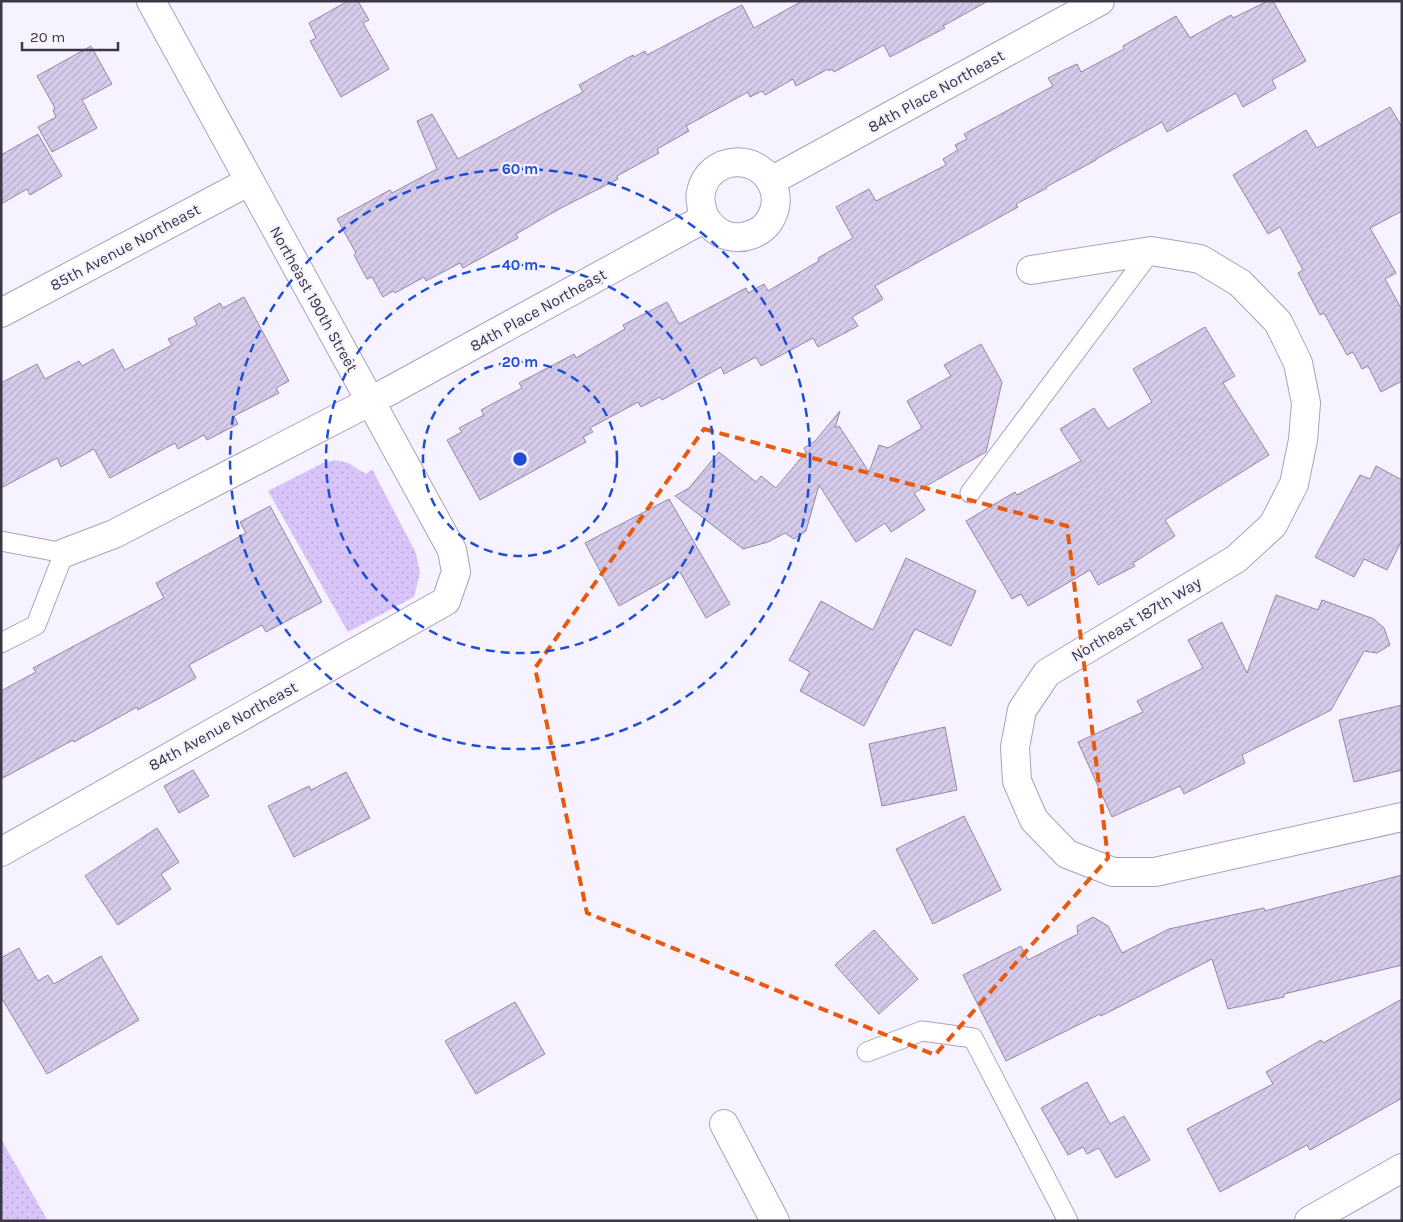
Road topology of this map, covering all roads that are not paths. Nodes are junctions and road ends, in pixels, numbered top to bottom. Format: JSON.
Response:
{"nodes":[{"id":1,"x":151,"y":1,"type":"edge"},
{"id":2,"x":1100,"y":1,"type":"edge"},
{"id":3,"x":771,"y":181,"type":"junction"},
{"id":4,"x":248,"y":182,"type":"junction"},
{"id":5,"x":705,"y":218,"type":"junction"},
{"id":6,"x":1151,"y":251,"type":"junction"},
{"id":7,"x":1031,"y":270,"type":"dead end"},
{"id":8,"x":1,"y":313,"type":"edge"},
{"id":9,"x":371,"y":401,"type":"junction"},
{"id":10,"x":970,"y":493,"type":"dead end"},
{"id":11,"x":1,"y":540,"type":"edge"},
{"id":12,"x":64,"y":553,"type":"junction"},
{"id":13,"x":446,"y":601,"type":"joint"},
{"id":14,"x":1,"y":643,"type":"edge"},
{"id":15,"x":1402,"y":817,"type":"edge"},
{"id":16,"x":1,"y":852,"type":"edge"},
{"id":17,"x":867,"y":1052,"type":"dead end"},
{"id":18,"x":724,"y":1124,"type":"dead end"},
{"id":19,"x":1402,"y":1168,"type":"edge"},
{"id":20,"x":775,"y":1221,"type":"edge"},
{"id":21,"x":1068,"y":1221,"type":"edge"},
{"id":22,"x":1309,"y":1221,"type":"edge"}],
"edges":[{"from":1,"to":4,"type":"street","name":"Northeast 190th Street"},
{"from":2,"to":3,"type":"street","name":"84th Place Northeast"},
{"from":3,"to":5,"type":"street"},
{"from":3,"to":5,"type":"street"},
{"from":4,"to":8,"type":"street","name":"85th Avenue Northeast"},
{"from":4,"to":9,"type":"street","name":"Northeast 190th Street"},
{"from":5,"to":9,"type":"street","name":"84th Place Northeast"},
{"from":6,"to":7,"type":"street","name":"Northeast 187th Way"},
{"from":6,"to":10,"type":"lane"},
{"from":6,"to":15,"type":"street","name":"Northeast 187th Way"},
{"from":9,"to":12,"type":"street","name":"84th Place Northeast"},
{"from":9,"to":13,"type":"street","name":"Northeast 190th Street"},
{"from":11,"to":12,"type":"lane"},
{"from":12,"to":14,"type":"lane"},
{"from":13,"to":16,"type":"street","name":"84th Avenue Northeast"},
{"from":17,"to":21,"type":"lane"},
{"from":18,"to":20,"type":"street"},
{"from":19,"to":22,"type":"street"}]}
